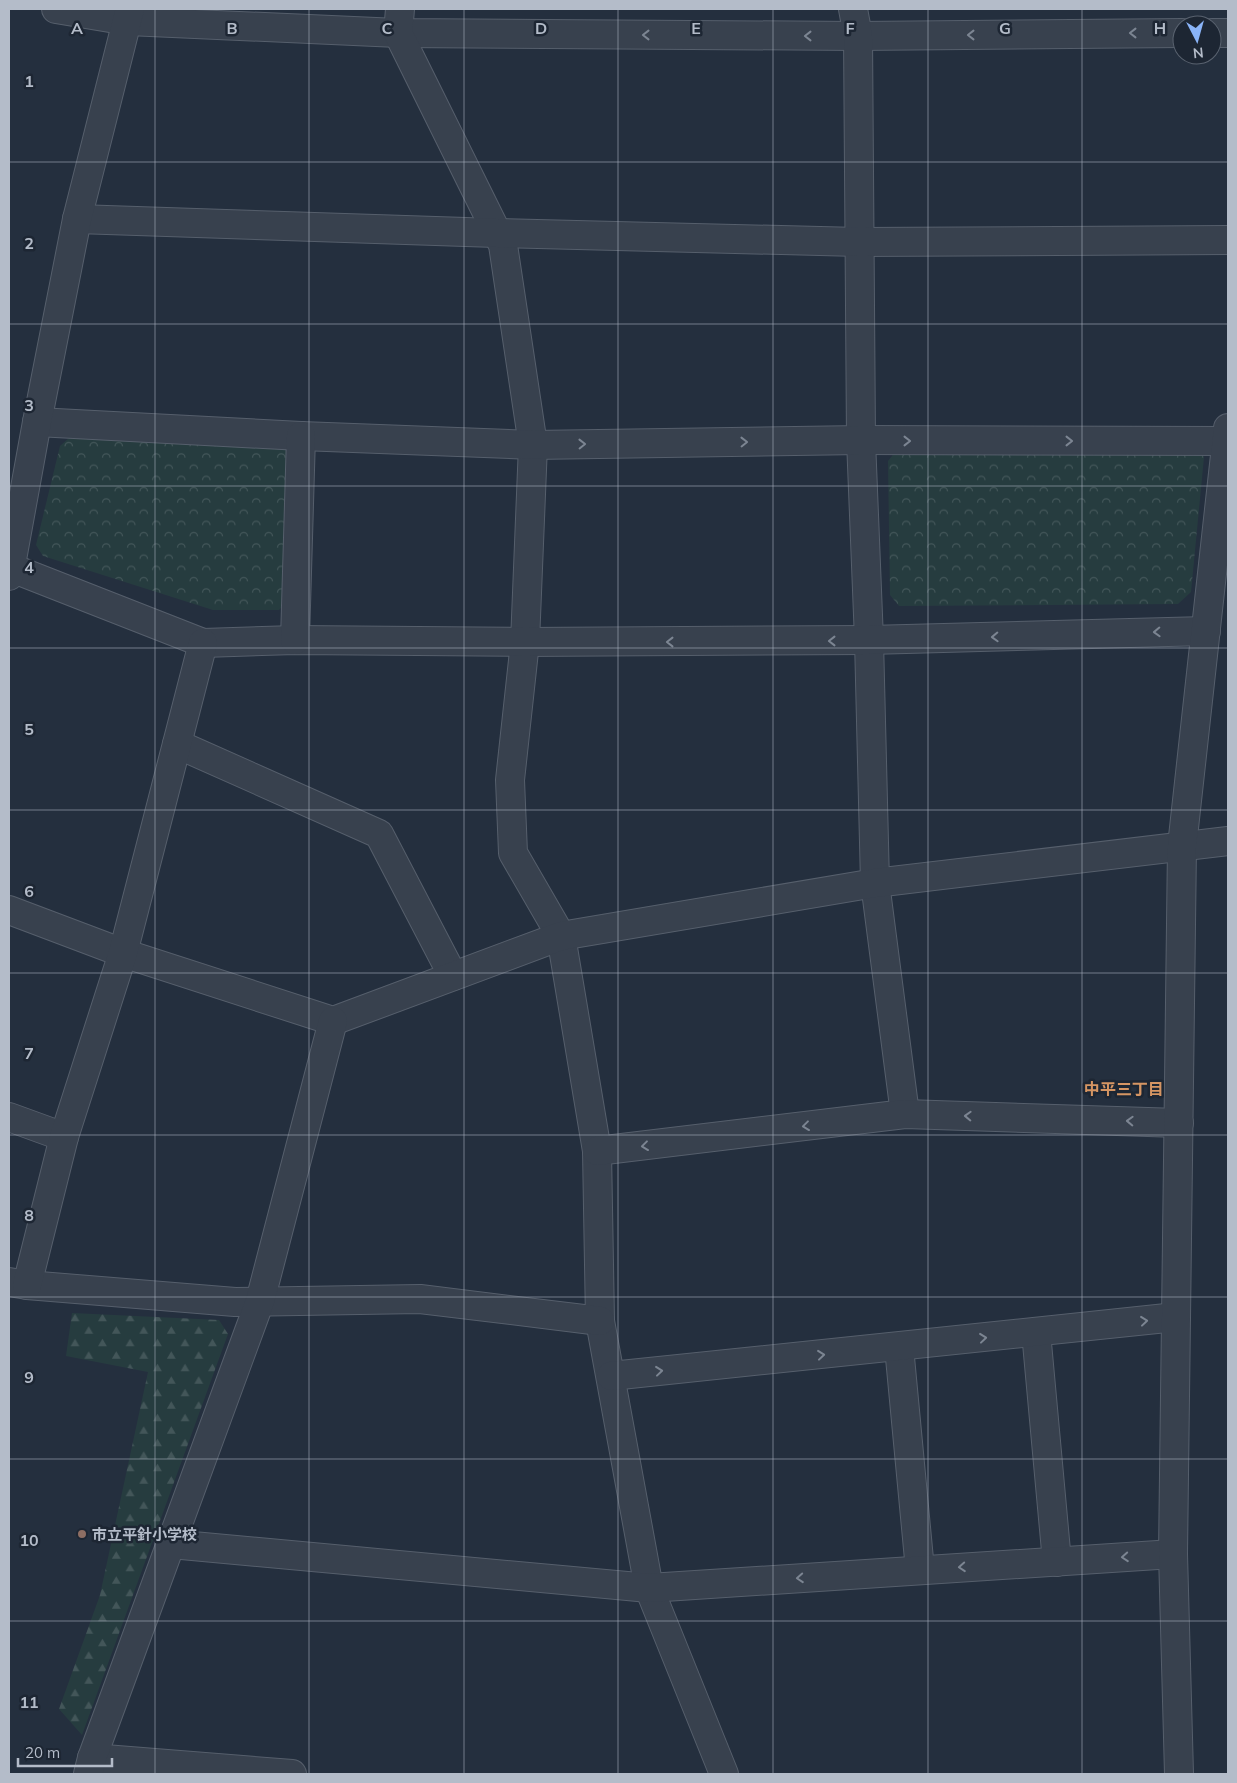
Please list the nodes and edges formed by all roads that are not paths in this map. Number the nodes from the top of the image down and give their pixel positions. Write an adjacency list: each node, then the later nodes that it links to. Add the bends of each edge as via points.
1 (56, 9): 3 (street)
2 (852, 9): 6 (street)
3 (129, 15): 4 (street); 7 (street)
4 (399, 21): 6 (street, one-way to 4); 8 (street)
5 (1172, 33): 6 (street, one-way to 6)
6 (858, 36): 10 (street)
7 (77, 219): 8 (street); 11 (street)
8 (496, 233): 10 (street); 15 (street, via 503,245)
9 (1228, 240): 10 (street)
10 (859, 242): 14 (street)
11 (37, 422): 13 (street); 16 (street)
12 (1228, 435): 14 (street, one-way to 12); 17 (street)
13 (301, 436): 15 (street); 18 (street)
14 (861, 440): 15 (street, one-way to 14); 19 (street)
15 (533, 445): 20 (street)
16 (10, 570): 21 (street)
17 (1206, 631): 19 (street, one-way to 19); 24 (street)
18 (295, 640): 20 (street); 21 (street)
19 (869, 640): 20 (street, one-way to 20); 25 (street)
20 (525, 642): 27 (street, via 510,780 513,853)
21 (203, 643): 22 (street)
22 (177, 744): 28 (street); 29 (street, via 379,834)
23 (1228, 841): 24 (street)
24 (1182, 846): 25 (street); 33 (street)
25 (875, 883): 27 (street); 31 (street)
26 (9, 910): 28 (street)
27 (561, 936): 29 (street); 35 (street)
28 (124, 953): 30 (street); 34 (street)
29 (454, 976): 30 (street)
30 (333, 1021): 37 (street)
31 (905, 1114): 33 (street, one-way to 31); 35 (street, one-way to 35)
32 (9, 1117): 34 (street)
33 (1179, 1123): 38 (street)
34 (64, 1137): 36 (street)
35 (597, 1152): 39 (street)
36 (18, 1283): 37 (street, via 235,1302)
37 (260, 1300): 39 (street, via 420,1300); 43 (street)
38 (1176, 1317): 40 (street, one-way to 38); 44 (street)
39 (600, 1321): 42 (street)
40 (1036, 1332): 41 (street, one-way to 40); 45 (street)
41 (899, 1346): 42 (street, one-way to 41); 46 (street)
42 (611, 1376): 47 (street)
43 (170, 1544): 47 (street); 48 (street)
44 (1173, 1554): 45 (street, one-way to 45); 51 (street)
45 (1057, 1562): 46 (street, one-way to 46)
46 (920, 1570): 47 (street, one-way to 47)
47 (650, 1588): 50 (street)
48 (90, 1766): 49 (street)
49 (292, 1774)
50 (724, 1774)
51 (1179, 1774)

